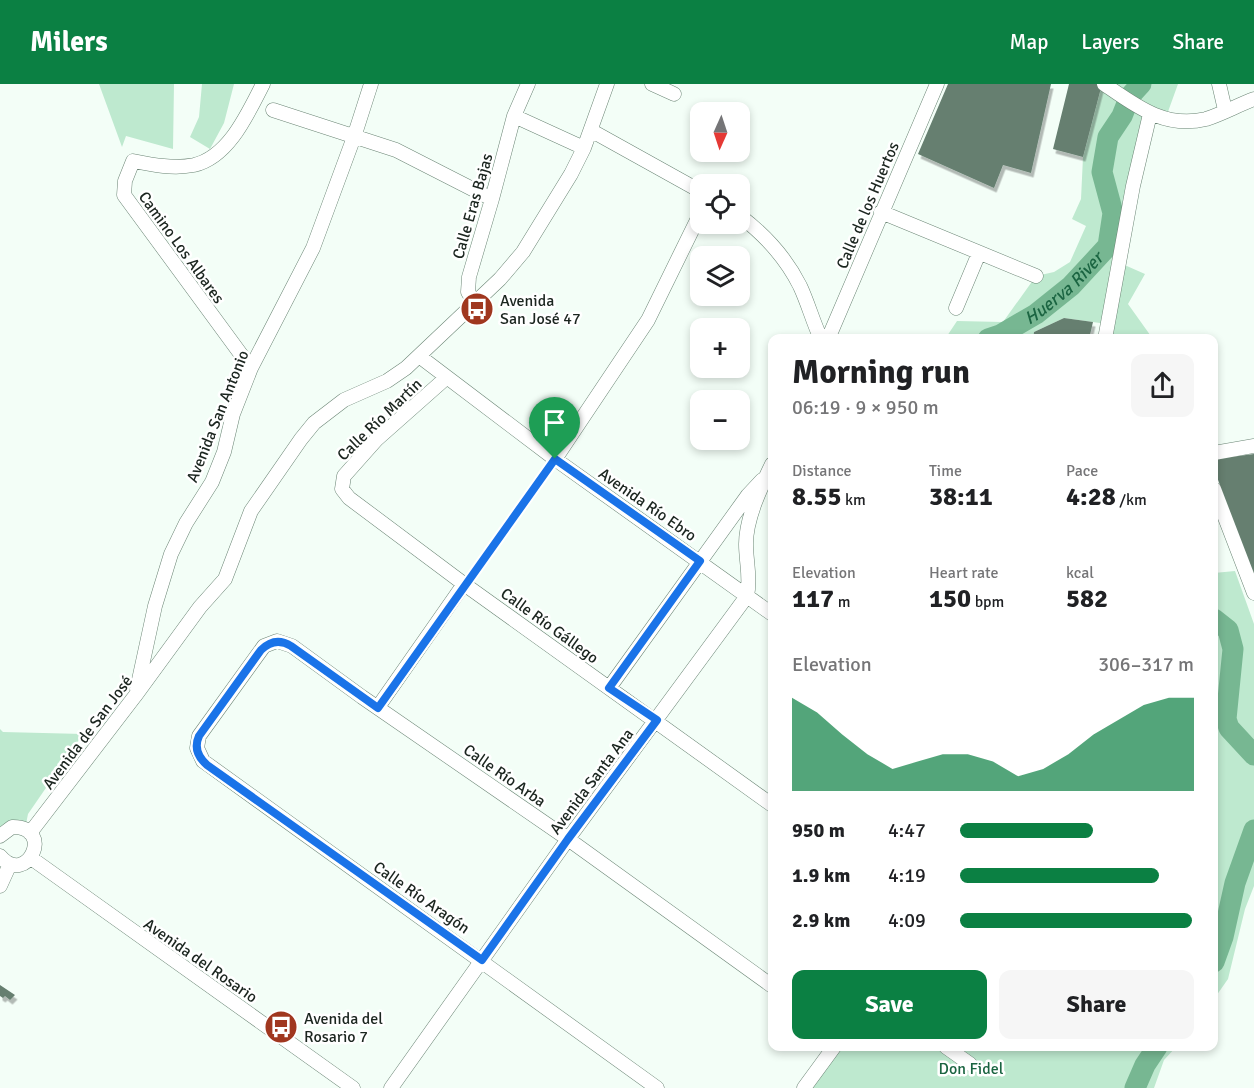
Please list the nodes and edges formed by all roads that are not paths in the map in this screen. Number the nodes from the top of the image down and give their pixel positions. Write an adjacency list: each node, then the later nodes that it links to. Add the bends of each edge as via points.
1 (262, 84): 31 (street, Camino Los Albares, via 219,153 195,165 160,166 133,161 124,195)
2 (371, 84): 16 (street, Avenida San Antonio)
3 (528, 84): 14 (street, Calle Eras Bajas)
4 (607, 84): 15 (street, Avenida de San José)
5 (652, 84): 9 (street)
6 (937, 84): 20 (street, Calle de los Huertos)
7 (1104, 84): 13 (street)
8 (1219, 84): 12 (street)
9 (674, 94)
10 (1254, 99): 12 (street)
11 (273, 110): 16 (street)
12 (1225, 110): 13 (street, via 1207,119 1183,122)
13 (1150, 114): 29 (street)
14 (514, 116): 17 (street); 19 (street, Calle Eras Bajas)
15 (592, 130): 17 (street, Avenida de San José); 18 (street)
16 (354, 137): 19 (street, via 406,154); 31 (street, Avenida San Antonio, via 313,248)
17 (584, 148): 25 (street, Avenida de San José, via 523,252)
18 (690, 185)
19 (492, 199): 25 (street, Calle Eras Bajas, via 467,287)
20 (881, 212): 23 (street); 28 (street, Calle de los Huertos)
21 (750, 225): 27 (street, via 792,271)
22 (690, 234): 35 (street, via 648,320)
23 (979, 253): 24 (street); 26 (street)
24 (1036, 276)
25 (475, 304): 30 (street, Avenida de San José)
26 (956, 308)
27 (819, 334)
28 (830, 334)
29 (1106, 334)
30 (419, 356): 32 (street, Avenida Río Ebro); 46 (street, Avenida de San José, via 397,375 344,400 314,423 251,511 225,579)
31 (251, 368): 45 (street, Avenida San Antonio, via 212,482 171,554)
32 (446, 378): 35 (street, Avenida Río Ebro); 38 (street, Calle Río Martín, via 376,440 344,476)
33 (1254, 446): 34 (street)
34 (1218, 452)
35 (555, 459): 40 (street, Avenida Río Ebro)
36 (768, 471): 40 (street)
37 (768, 474): 43 (street, via 746,541)
38 (342, 489): 41 (street, Calle Río Gállego)
39 (1218, 499): 42 (street)
40 (700, 561): 43 (street, Avenida Río Ebro); 47 (street)
41 (464, 584): 47 (street, Calle Río Gállego); 49 (street)
42 (1254, 593)
43 (747, 596): 44 (street, Avenida Río Ebro); 50 (street, Avenida Santa Ana)
44 (768, 611)
45 (147, 639): 46 (street); 48 (street, Avenida San Antonio)
46 (168, 650): 48 (street, Avenida de San José)
47 (609, 688): 50 (street, Calle Río Gállego)
48 (135, 696): 54 (street, Avenida de San José)
49 (378, 708): 51 (street, Calle Río Arba, via 291,646 273,642 261,650 199,736); 55 (street, Calle Río Arba)
50 (657, 720): 52 (street, Calle Río Gállego); 55 (street, Avenida Santa Ana)
51 (198, 753): 59 (street, Calle Río Aragón, via 207,765)
52 (768, 802)
53 (2, 831): 54 (street, via 19,827)
54 (30, 833): 56 (street, via 35,848)
55 (568, 839): 59 (street, Avenida Santa Ana); 60 (street, Calle Río Arba)
56 (31, 858): 57 (street, via 21,864); 65 (street, Avenida del Rosario)
57 (5, 860): 58 (street)
58 (0, 886)
59 (482, 960): 66 (street, Avenida Santa Ana); 67 (street, Calle Río Aragón)
60 (768, 983)
61 (831, 1051): 64 (street)
62 (952, 1051): 63 (street)
63 (970, 1064)
64 (808, 1085)
65 (353, 1088)
66 (391, 1088)
67 (657, 1088)

